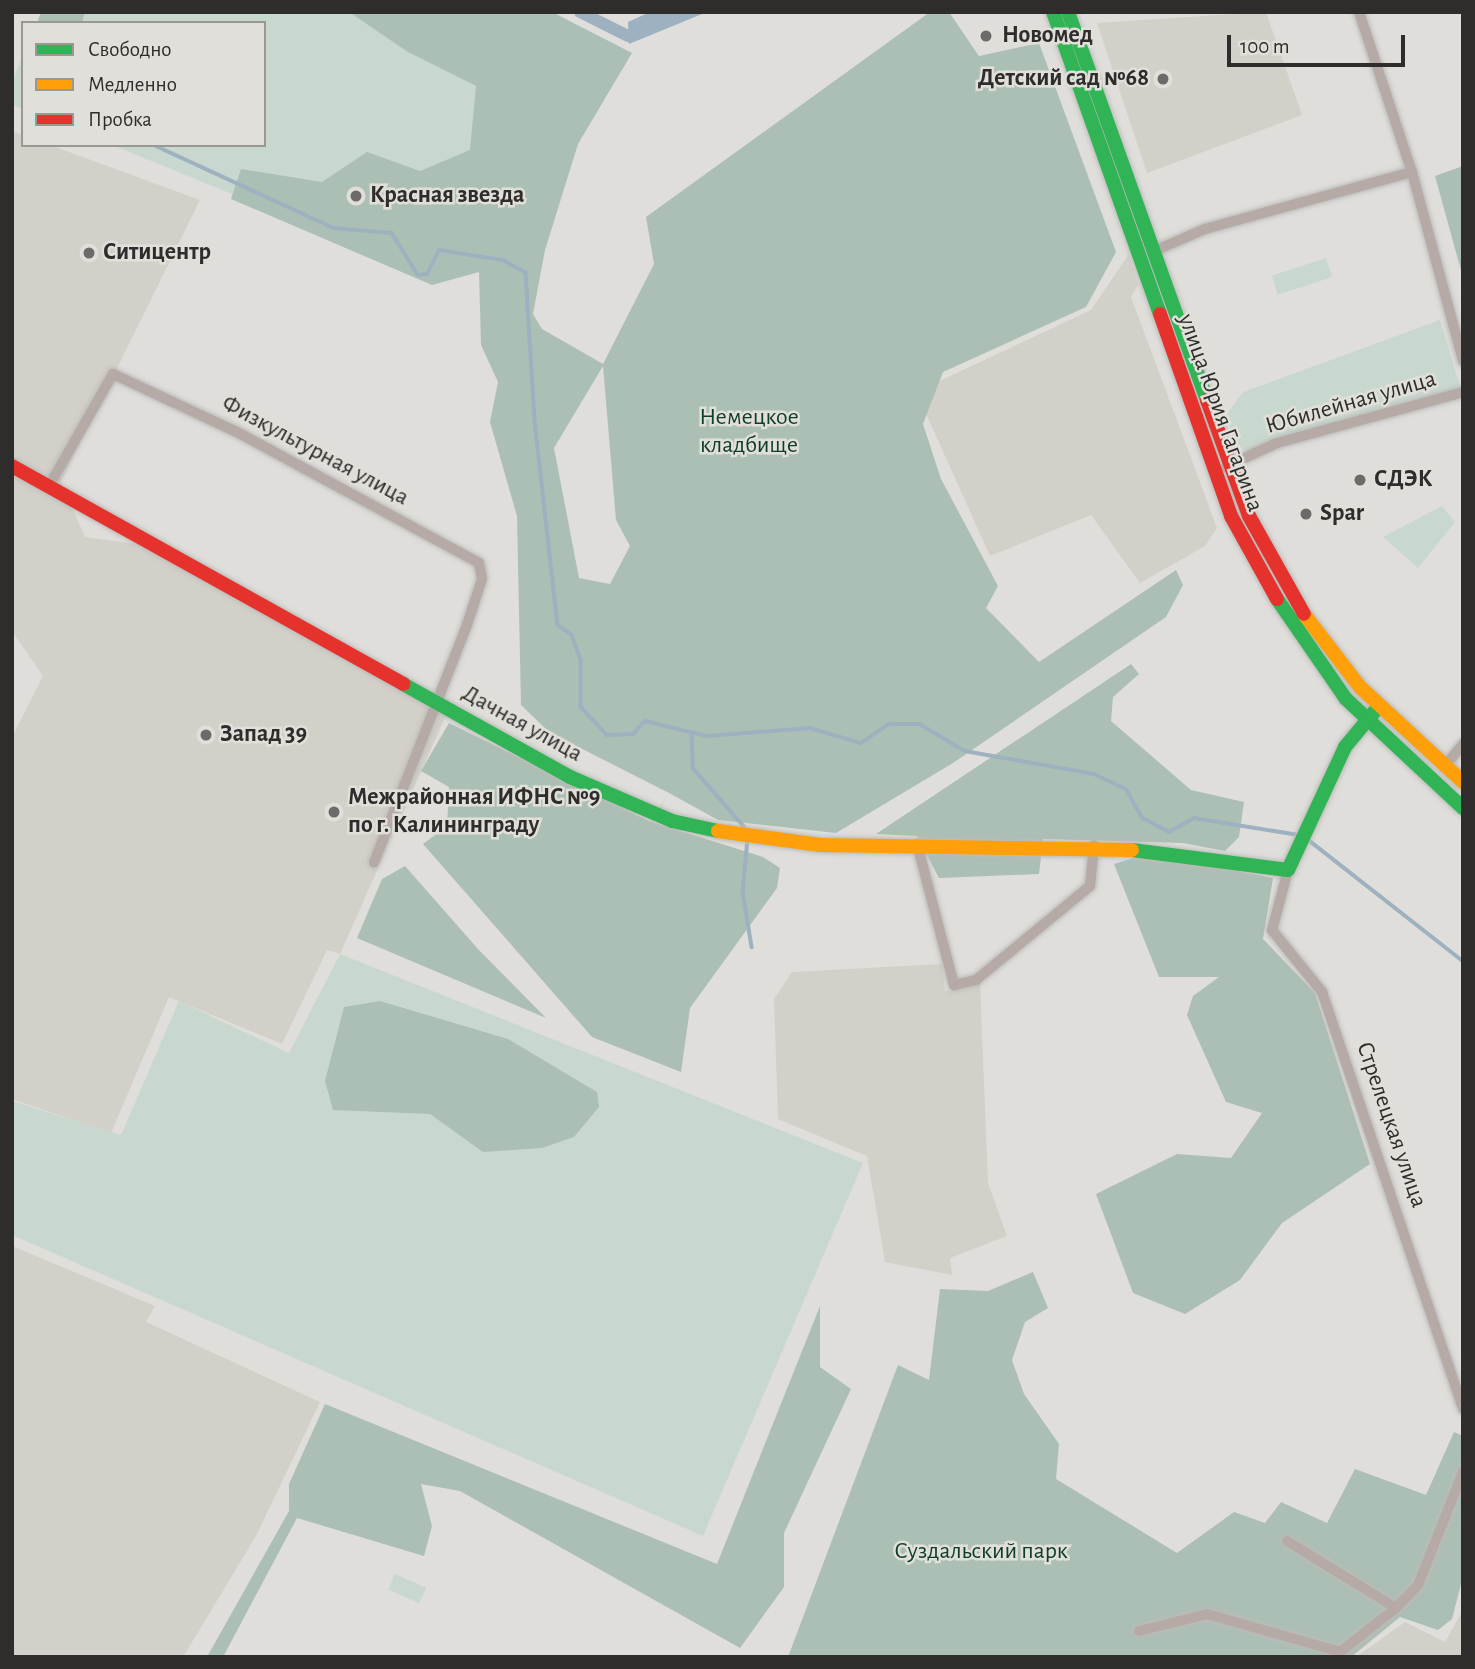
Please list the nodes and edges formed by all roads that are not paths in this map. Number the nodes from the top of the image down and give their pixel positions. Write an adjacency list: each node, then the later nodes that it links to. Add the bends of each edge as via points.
1 (1053, 12): 10 (main road, улица Юрия Гагарина)
2 (1068, 12): 5 (main road, улица Юрия Гагарина)
3 (1359, 12): 4 (street)
4 (1412, 172): 5 (street, via 1205,229); 6 (street)
5 (1152, 252): 8 (main road, улица Юрия Гагарина)
6 (1463, 361)
7 (1463, 392): 8 (street, Юбилейная улица, via 1277,443)
8 (1228, 465): 10 (street, Юбилейная улица); 13 (main road, улица Юрия Гагарина, via 1300,608)
9 (12, 466): 11 (main road, Дачная улица)
10 (1212, 472): 14 (main road, улица Юрия Гагарина, via 1288,619)
11 (49, 486): 12 (main road, Дачная улица); 12 (street, Физкультурная улица, via 113,373 237,432 461,552 479,563 482,579)
12 (436, 702): 19 (main road, Дачная улица, via 619,801 737,835); 21 (street)
13 (1379, 706): 14 (main road, Стрелецкая улица); 16 (main road, улица Юрия Гагарина)
14 (1364, 720): 18 (main road, улица Юрия Гагарина); 22 (main road, Стрелецкая улица)
15 (1463, 744): 16 (street)
16 (1444, 766): 17 (main road, улица Юрия Гагарина)
17 (1463, 782)
18 (1463, 808)
19 (917, 844): 20 (main road, Дачная улица); 20 (street, via 954,985 976,979 1090,886)
20 (1094, 845): 22 (main road)
21 (374, 862)
22 (1288, 870): 23 (street, Стрелецкая улица, via 1272,930 1322,992)
23 (1463, 1409)
24 (1463, 1472): 26 (street, via 1418,1585)
25 (1287, 1541): 26 (street)
26 (1396, 1608): 27 (street, via 1340,1652 1207,1614)
27 (1139, 1631)

